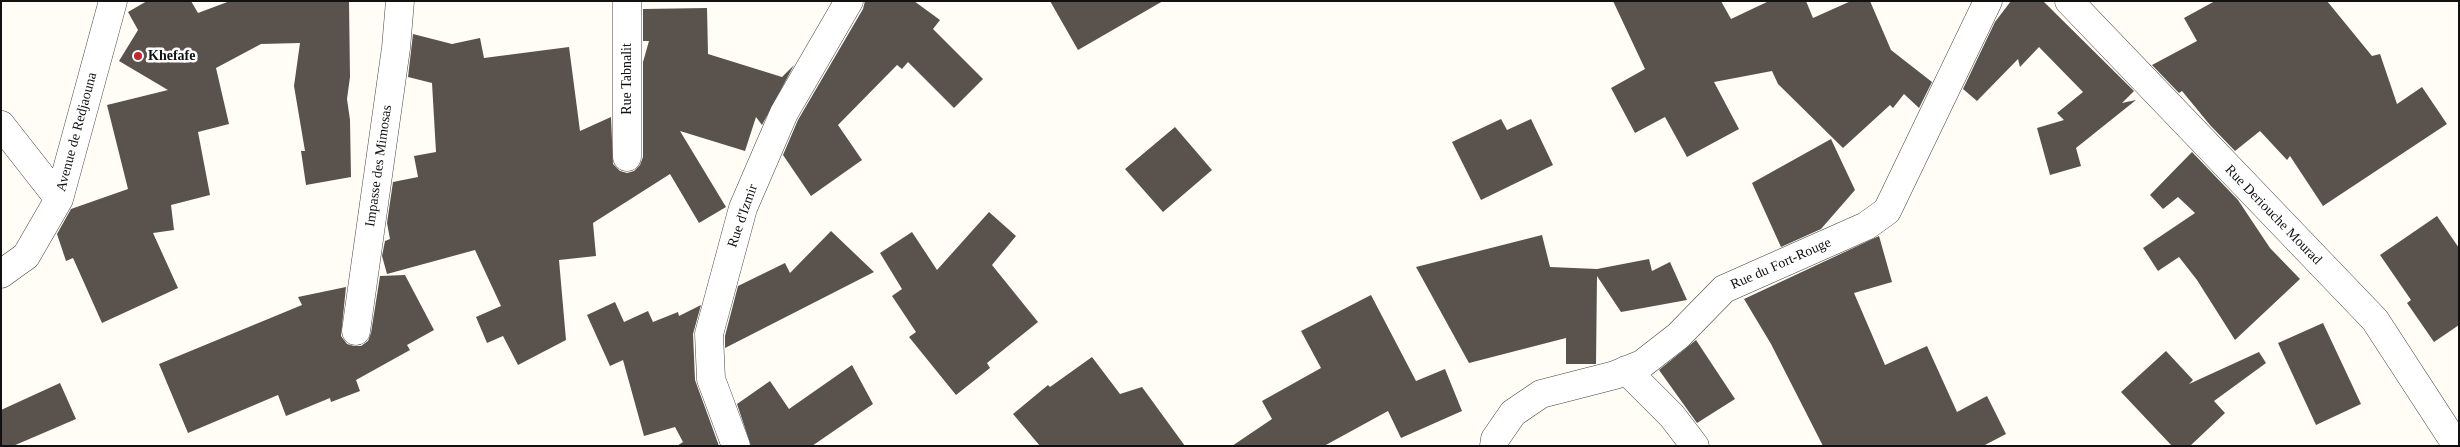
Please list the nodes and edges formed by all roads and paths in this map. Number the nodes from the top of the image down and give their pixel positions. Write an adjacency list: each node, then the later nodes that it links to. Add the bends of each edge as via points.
1 (113, 1): 9 (street, Avenue de Redjaouna)
2 (400, 1): 11 (street, Impasse des Mimosas)
3 (627, 1): 8 (street, Rue Tabnalit)
4 (849, 1): 13 (street, Rue d'Izmir, via 784,113 743,208 709,334 711,379)
5 (1988, 1): 12 (street, Rue du Fort-Rouge, via 1887,211 1866,226 1724,289 1678,336 1642,364)
6 (2069, 1): 16 (street, Rue Deriouche Mourad, via 2375,320)
7 (1, 125): 9 (street)
8 (627, 157)
9 (59, 199): 10 (street, Avenue de Redjaouna, via 26,256)
10 (1, 274)
11 (356, 331)
12 (1626, 370): 14 (street, Rue du Fort-Rouge, via 1542,394 1513,413 1495,439); 15 (street, via 1672,416)
13 (736, 446)
14 (1494, 446)
15 (1695, 446)
16 (2457, 446)

